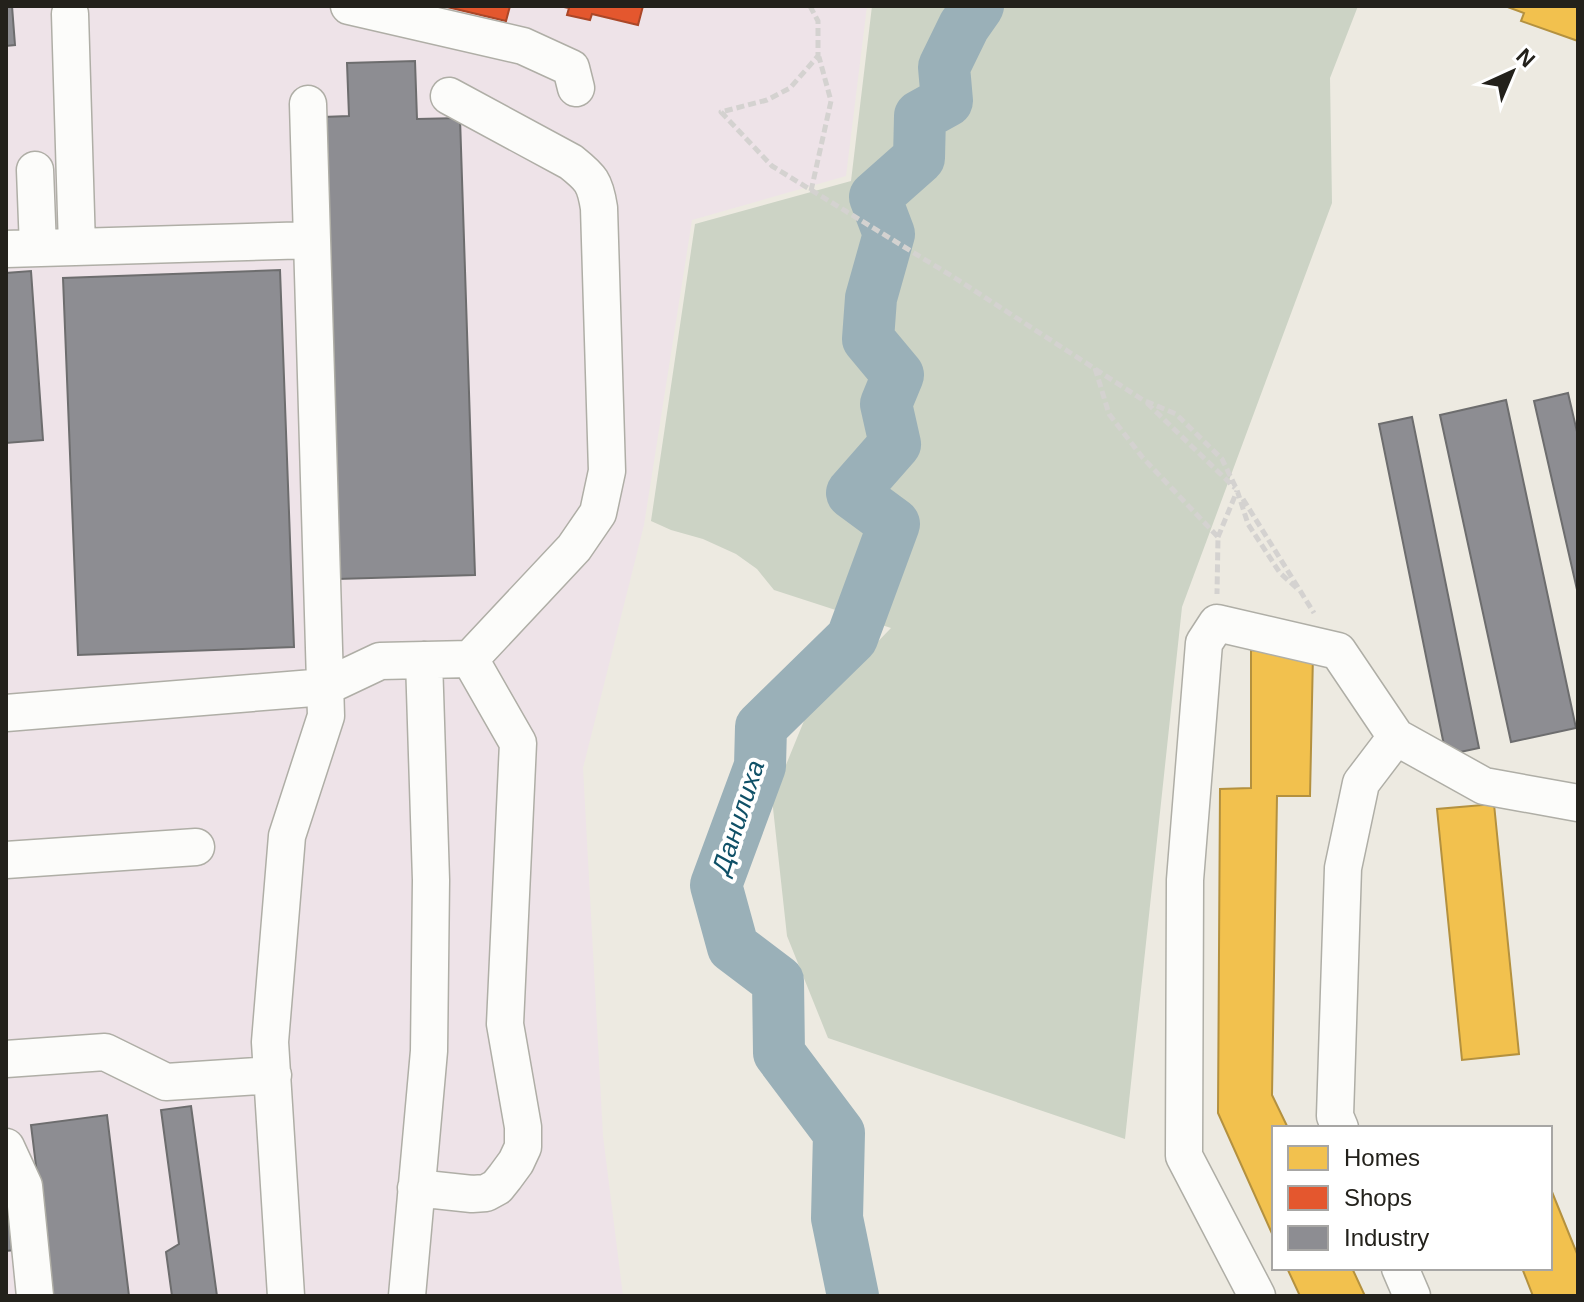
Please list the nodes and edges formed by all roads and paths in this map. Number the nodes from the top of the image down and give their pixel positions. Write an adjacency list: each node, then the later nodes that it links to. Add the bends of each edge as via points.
1 (810, 6): 4 (path, via 818,21)
2 (353, 7): 5 (lane, via 523,46 571,68)
3 (70, 14): 11 (lane)
4 (818, 56): 9 (path, via 831,101); 9 (path, via 790,88 721,112 772,166)
5 (576, 88)
6 (449, 96): 18 (lane, via 586,174 596,188 600,223 607,471 598,513 574,548)
7 (308, 104): 10 (lane)
8 (35, 170): 12 (lane)
9 (811, 191): 13 (path)
10 (312, 240): 11 (lane); 20 (lane)
11 (77, 247): 12 (lane)
12 (22, 248)
13 (1095, 368): 14 (path); 16 (path, via 1109,414)
14 (1143, 400): 15 (path); 15 (path, via 1176,414 1222,459)
15 (1237, 490): 15 (path, via 1253,515 1299,590 1280,573 1248,524); 16 (path)
16 (1218, 537): 17 (path)
17 (1217, 623): 22 (lane, via 1338,651); 35 (lane, via 1204,643 1185,880 1184,1156)
18 (470, 659): 19 (lane); 30 (lane, via 518,743 505,1024 523,1147 497,1187 486,1193)
19 (424, 660): 20 (lane, via 380,661); 30 (lane, via 431,880 429,1051)
20 (325, 687): 21 (lane); 27 (lane, via 326,716 287,836 270,1042)
21 (6, 713)
22 (1396, 737): 23 (lane, via 1484,786); 28 (lane, via 1361,783 1343,868 1335,1116)
23 (1578, 803)
24 (196, 847): 25 (lane)
25 (6, 860)
26 (6, 1059): 27 (lane, via 105,1052 166,1082)
27 (273, 1075): 33 (lane)
28 (1339, 1126)
29 (6, 1147): 32 (lane, via 24,1186)
30 (416, 1188): 34 (lane)
31 (1401, 1270): 36 (lane)
32 (35, 1296)
33 (286, 1296)
34 (407, 1296)
35 (1257, 1296)
36 (1412, 1296)

